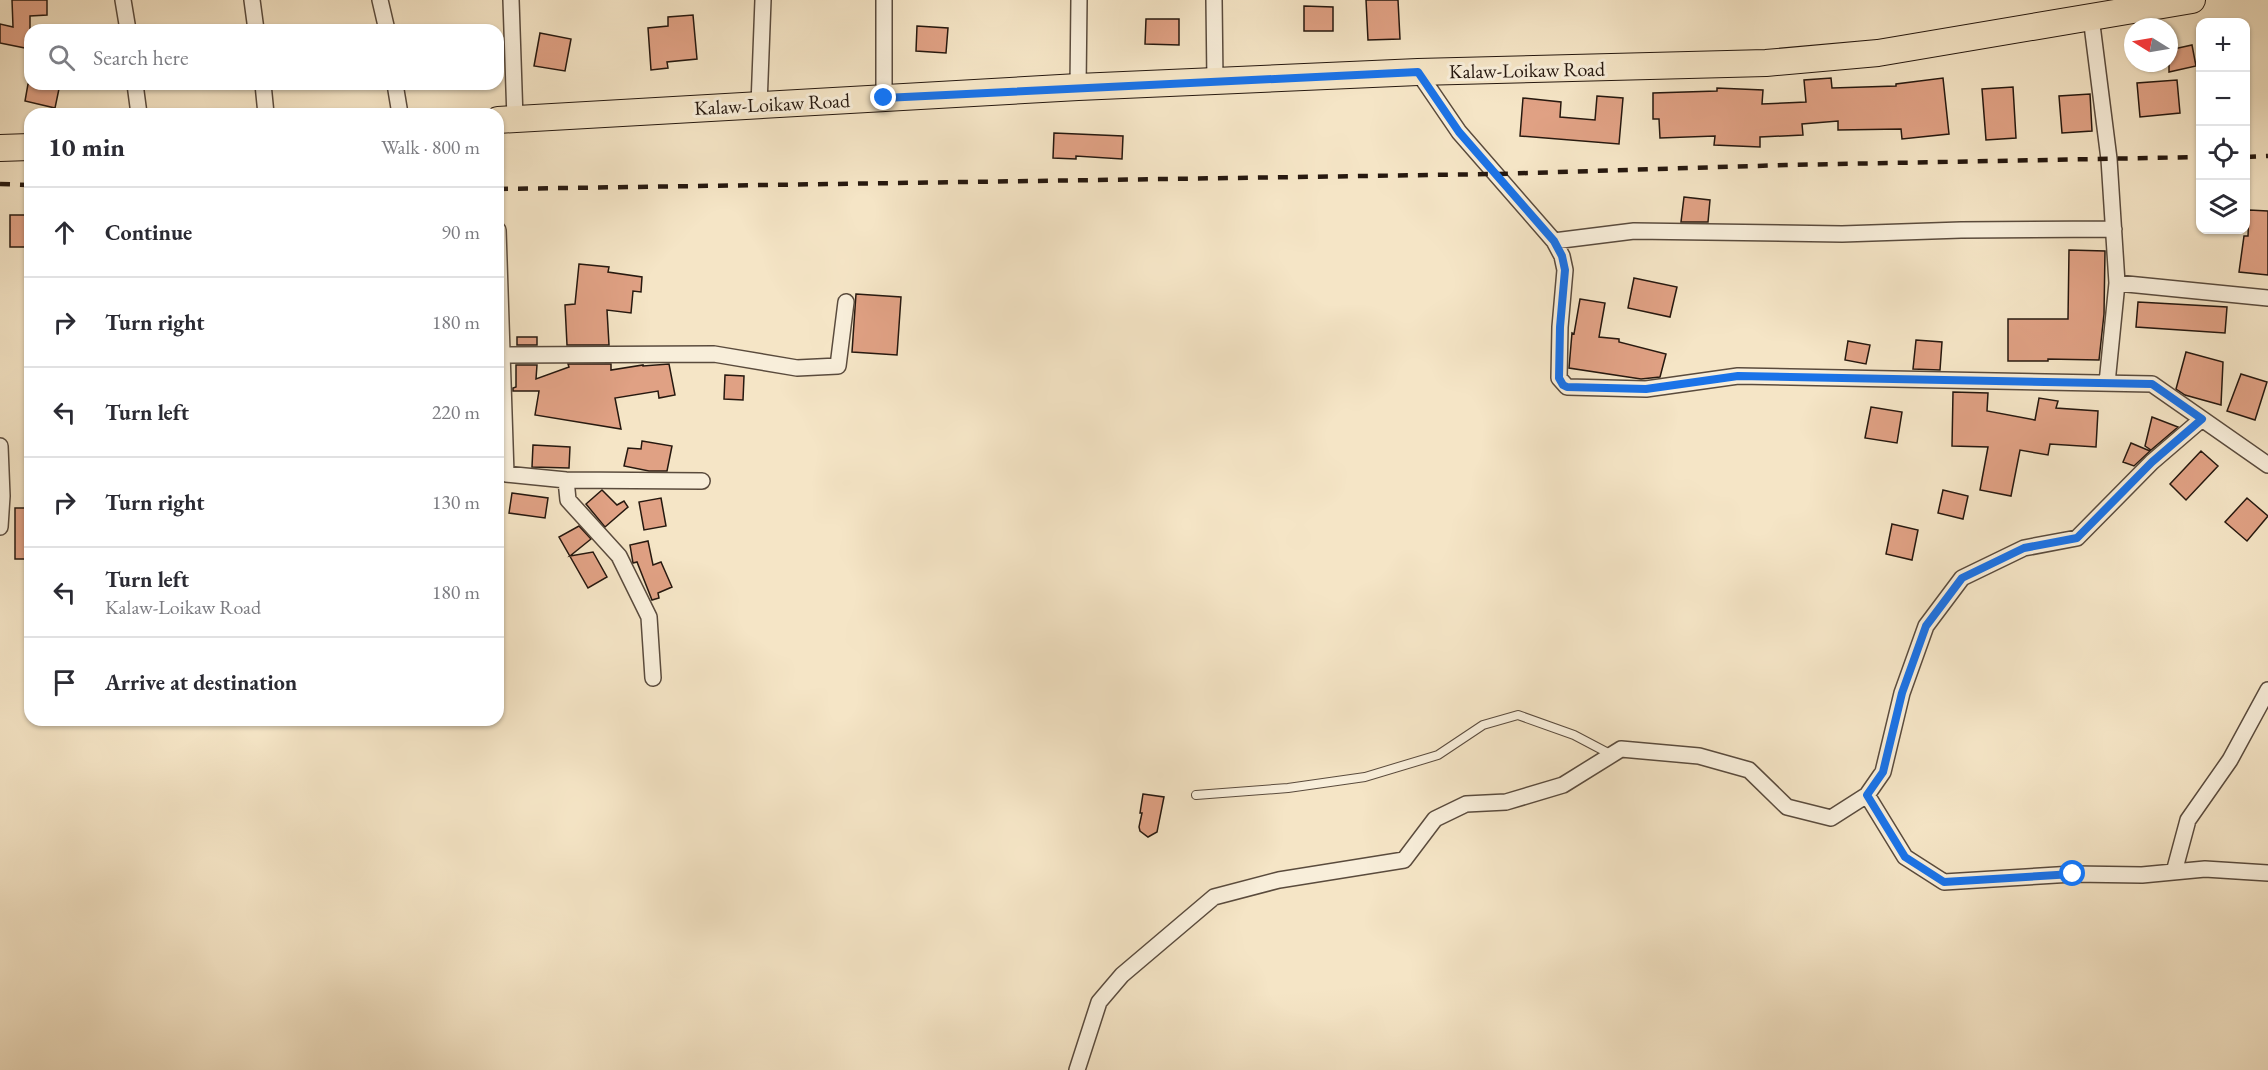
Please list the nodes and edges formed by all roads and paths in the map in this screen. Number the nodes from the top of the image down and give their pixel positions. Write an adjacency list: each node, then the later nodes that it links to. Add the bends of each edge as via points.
1 (123, 0): 11 (street)
2 (252, 0): 12 (street)
3 (380, 0): 13 (street)
4 (511, 0): 25 (street)
5 (763, 0): 21 (street)
6 (884, 0): 20 (street)
7 (1079, 0): 16 (street)
8 (1215, 0): 15 (street)
9 (2192, 0): 10 (main road, Kalaw-Loikaw Road)
10 (2091, 17): 14 (main road, Kalaw-Loikaw Road, via 1878,53 1766,63); 28 (street)
11 (127, 24)
12 (255, 24)
13 (386, 24)
14 (1418, 72): 15 (main road, Kalaw-Loikaw Road); 29 (street, via 1459,132)
15 (1215, 81): 16 (main road, Kalaw-Loikaw Road)
16 (1078, 87): 20 (main road, Kalaw-Loikaw Road)
17 (136, 90): 22 (street)
18 (263, 90): 23 (street)
19 (396, 90): 24 (street)
20 (884, 98): 21 (main road, Kalaw-Loikaw Road)
21 (759, 105): 25 (main road, Kalaw-Loikaw Road)
22 (138, 108)
23 (265, 108)
24 (399, 108)
25 (507, 119)
26 (24, 147): 27 (main road)
27 (0, 148)
28 (2114, 229): 29 (street, via 1842,234 1634,231); 30 (street)
29 (1554, 241): 34 (street, via 1565,270 1559,378 1567,387 1646,389 1738,376)
30 (2117, 283): 31 (street); 34 (street)
31 (2268, 298)
32 (846, 302): 33 (street, via 838,366 797,368 714,354)
33 (504, 355)
34 (2107, 383): 35 (street, via 2152,384)
35 (2202, 419): 38 (street); 47 (street, via 2152,462 2077,538 2024,548 1962,578 1926,626 1902,693 1883,772)
36 (504, 426): 39 (street, via 506,474)
37 (0, 446): 41 (street)
38 (2268, 465)
39 (566, 480): 40 (street); 43 (street, via 568,500 619,556 649,617)
40 (702, 481)
41 (1, 496): 42 (street)
42 (0, 527)
43 (653, 678)
44 (2268, 690): 48 (street, via 2230,760 2188,820)
45 (1612, 755): 46 (lane, via 1574,735 1518,715 1483,725 1438,755 1365,777); 47 (street, via 1621,749 1699,756 1749,770 1787,807 1831,818); 50 (street, via 1563,785 1506,802 1466,804 1435,819 1404,860 1279,880 1214,897 1122,975 1099,1002)
46 (1196, 795)
47 (1867, 795): 48 (street, via 1905,857 1944,882)
48 (2174, 872): 49 (street, via 2205,869)
49 (2268, 873)
50 (1077, 1070)

